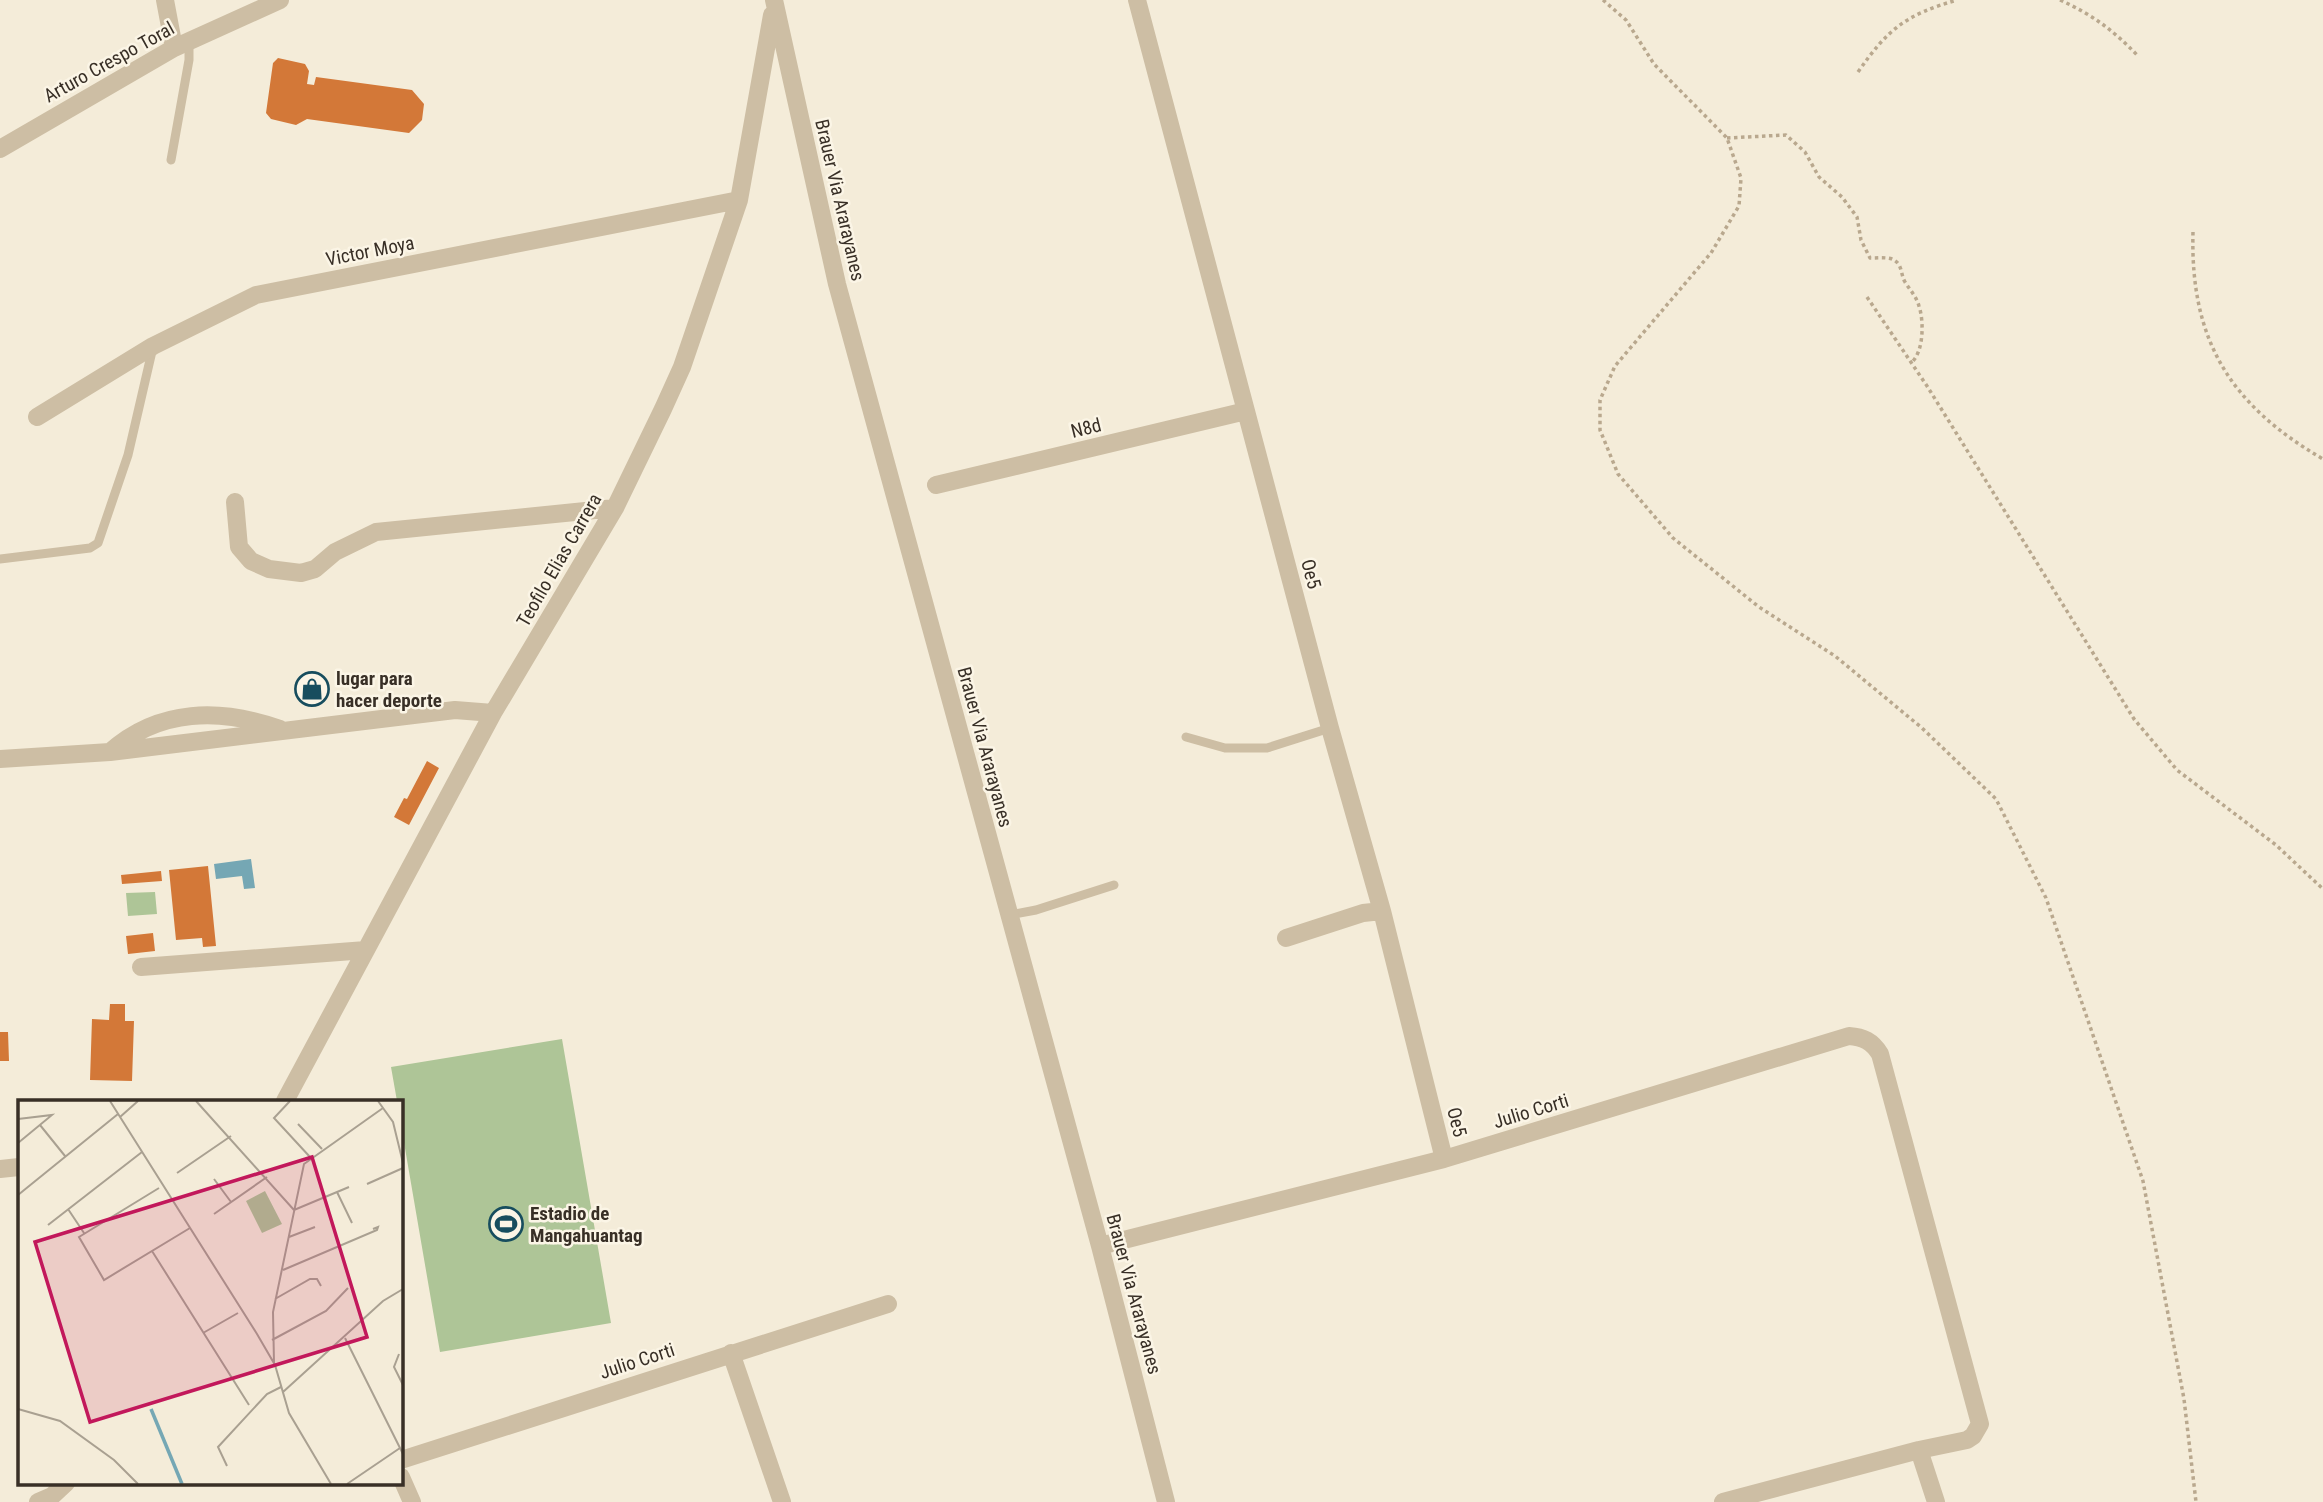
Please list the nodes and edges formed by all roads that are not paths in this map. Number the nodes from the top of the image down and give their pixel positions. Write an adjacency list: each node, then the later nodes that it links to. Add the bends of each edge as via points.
1 (165, 0): 5 (street)
2 (280, 0): 5 (street, Arturo Crespo Toral)
3 (1137, 0): 10 (street, Oe5)
4 (774, 2): 8 (street, Teofilo Elias Carrera); 24 (street, Brauer Via Ararayanes, via 837,284)
5 (181, 44): 6 (street, Arturo Crespo Toral); 7 (lane, via 189,60)
6 (0, 149)
7 (171, 160)
8 (739, 200): 9 (street, Victor Moya, via 256,295); 14 (street, Teofilo Elias Carrera, via 682,367)
9 (153, 346): 11 (street, Victor Moya); 15 (lane, via 128,455 97,543 90,548)
10 (1246, 411): 12 (street, N8d); 17 (street, Oe5)
11 (37, 417)
12 (936, 485)
13 (235, 502): 14 (street, via 239,547 251,561 269,569 302,573 376,532)
14 (615, 508): 16 (street, Teofilo Elias Carrera)
15 (0, 559)
16 (493, 713): 18 (street, via 455,710); 26 (street, Teofilo Elias Carrera)
17 (1330, 728): 19 (lane, via 1268,748 1225,748); 23 (street, Oe5)
18 (283, 730): 20 (street); 20 (street, via 255,720 197,715 165,720 128,736)
19 (1186, 737)
20 (110, 751): 21 (street)
21 (0, 759)
22 (1114, 885): 24 (lane)
23 (1382, 911): 25 (street); 29 (street, Oe5)
24 (1009, 915): 32 (street, Brauer Via Ararayanes)
25 (1286, 938)
26 (366, 950): 27 (street); 28 (street, Teofilo Elias Carrera)
27 (141, 967)
28 (286, 1100)
29 (1444, 1159): 32 (street, Julio Corti); 35 (street, Julio Corti, via 1849,1036 1866,1039 1880,1054 1980,1424 1968,1440)
30 (18, 1167): 31 (street)
31 (0, 1169)
32 (1100, 1246): 42 (street, Brauer Via Ararayanes)
33 (888, 1304): 34 (street, Julio Corti)
34 (731, 1353): 36 (street, Julio Corti); 41 (street)
35 (1919, 1450): 43 (street); 44 (street)
36 (402, 1460)
37 (402, 1480): 40 (street)
38 (65, 1484): 39 (street)
39 (38, 1502)
40 (412, 1502)
41 (782, 1502)
42 (1166, 1502)
43 (1723, 1502)
44 (1936, 1502)

